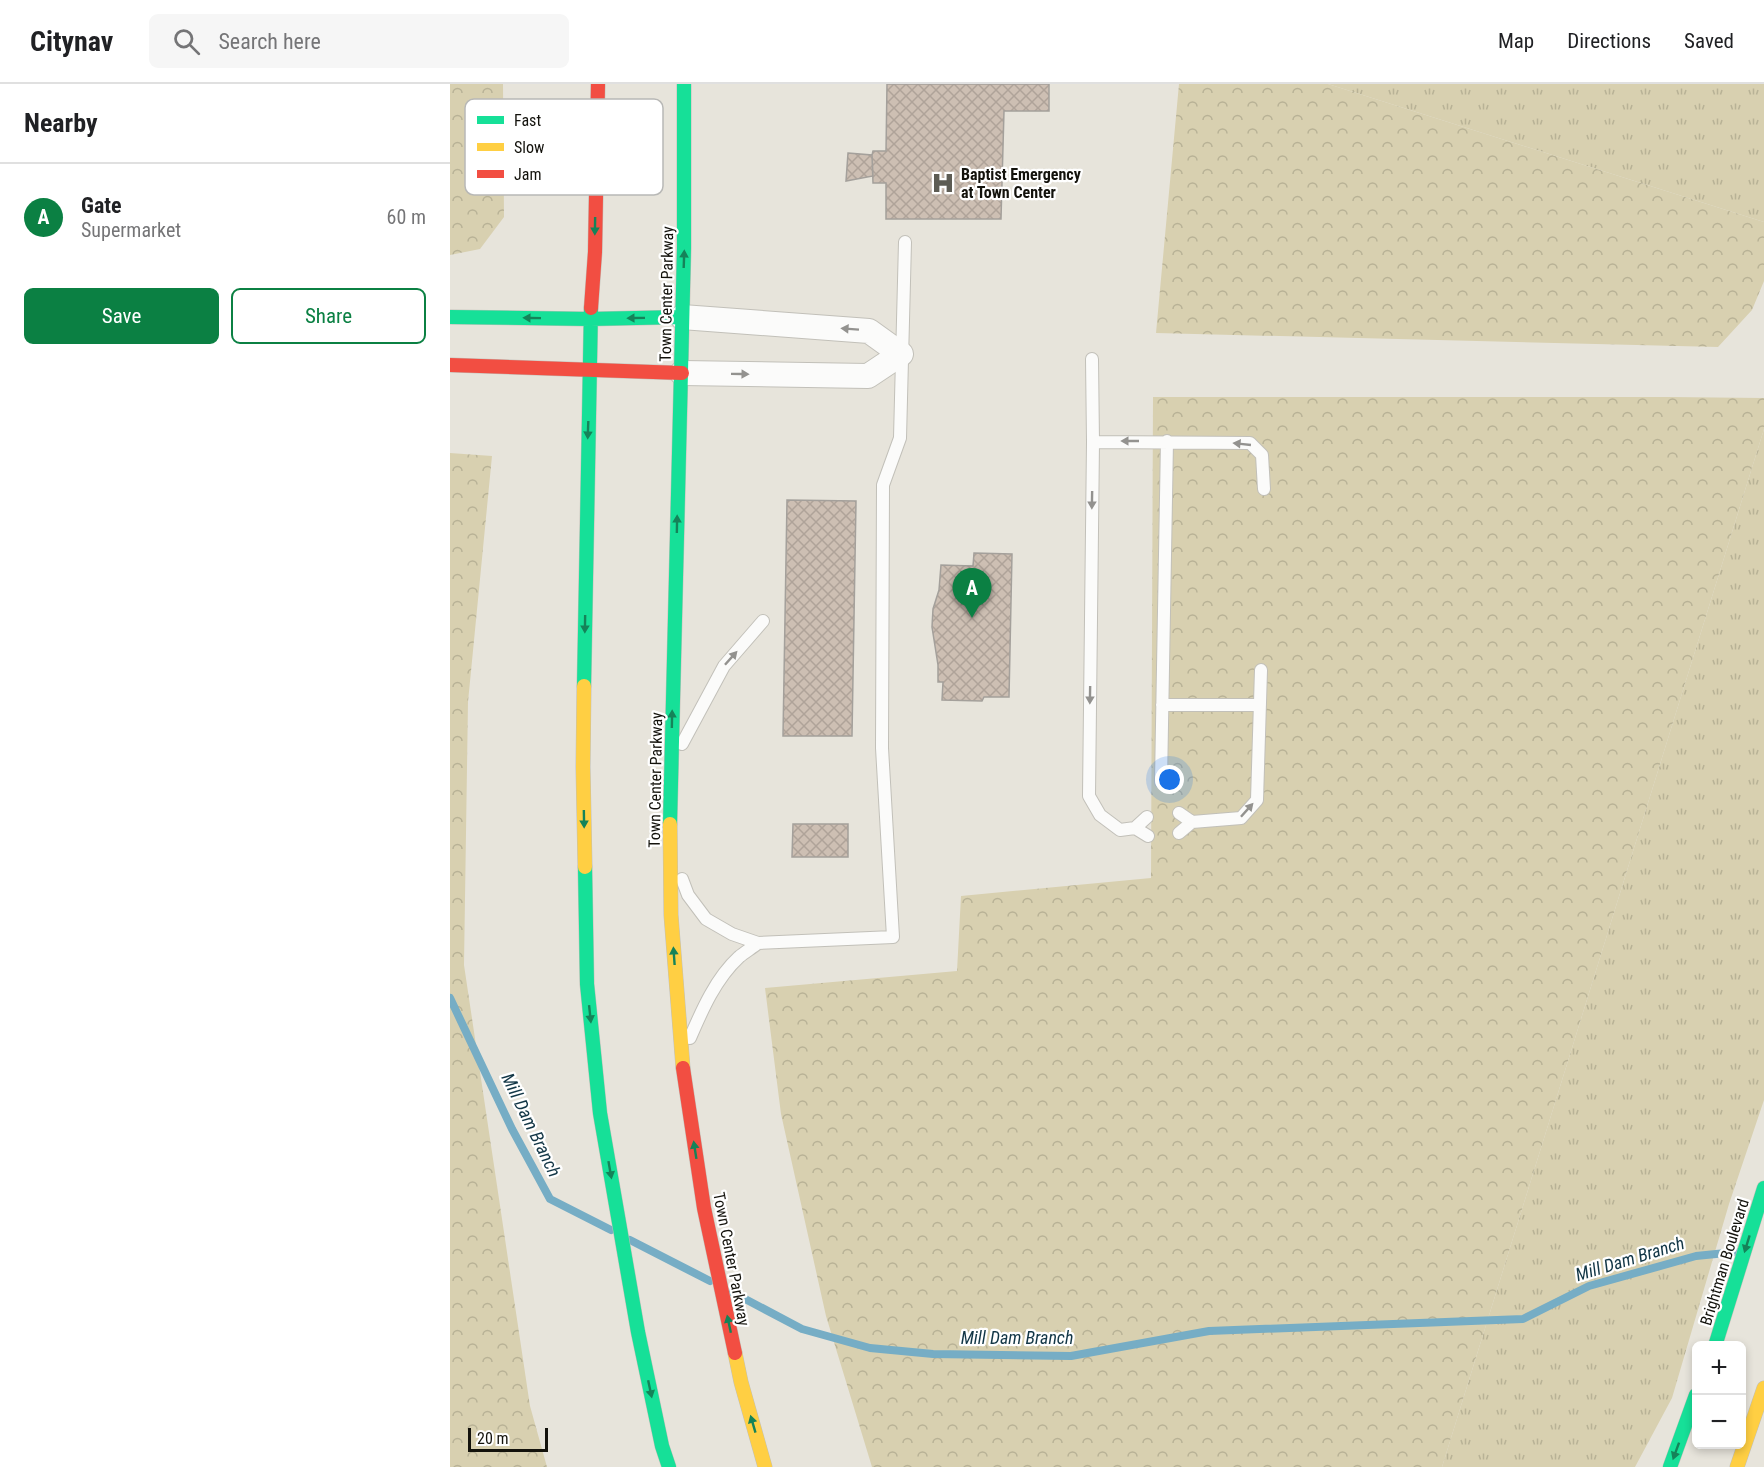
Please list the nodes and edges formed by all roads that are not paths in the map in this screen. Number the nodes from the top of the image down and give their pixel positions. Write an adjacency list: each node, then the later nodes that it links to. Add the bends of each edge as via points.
1 (598, 84): 3 (main road, one-way to 3)
2 (684, 84): 7 (main road, Town Center Parkway, one-way to 2)
3 (598, 99)
4 (596, 195): 8 (main road, one-way to 8)
5 (905, 242): 9 (lane)
6 (450, 317): 8 (main road, one-way to 6)
7 (682, 317): 8 (main road, one-way to 8); 9 (street, one-way to 7, via 868,331); 13 (main road, Town Center Parkway)
8 (590, 319): 12 (main road)
9 (901, 354): 13 (street, one-way to 9, via 868,376); 30 (lane, via 900,438 883,485 882,748 893,937)
10 (1092, 359): 15 (lane)
11 (450, 365): 12 (main road)
12 (590, 371): 13 (main road); 36 (main road, one-way to 36, via 583,790 587,984 600,1113 638,1332)
13 (682, 373): 21 (main road, Town Center Parkway, one-way to 13)
14 (1167, 441): 15 (lane, one-way to 15); 16 (lane, one-way to 14, via 1262,455 1251,443); 19 (lane)
15 (1093, 442): 26 (lane, one-way to 26, via 1089,796 1100,815 1120,830)
16 (1264, 489)
17 (763, 621): 21 (lane, one-way to 17, via 724,666)
18 (1261, 670): 20 (lane)
19 (1162, 705): 20 (lane); 22 (lane)
20 (1259, 705): 25 (lane, one-way to 20, via 1240,818 1257,800)
21 (671, 764): 29 (main road, Town Center Parkway)
22 (1161, 782)
23 (1179, 813): 25 (lane)
24 (1147, 817): 26 (lane)
25 (1192, 822): 27 (lane)
26 (1135, 828): 28 (lane)
27 (1179, 833)
28 (1148, 836)
29 (670, 840): 30 (lane, via 688,895 706,919); 31 (main road, Town Center Parkway, one-way to 29)
30 (758, 943): 31 (lane, via 738,958 720,980)
31 (681, 1056): 37 (main road, Town Center Parkway, one-way to 31, via 741,1382 704,1208)
32 (1764, 1188): 33 (main road, Brightman Boulevard, one-way to 33)
33 (1717, 1341)
34 (1764, 1388): 39 (main road)
35 (1692, 1406): 38 (main road, one-way to 38)
36 (669, 1467)
37 (765, 1467)
38 (1670, 1467)
39 (1737, 1467)

